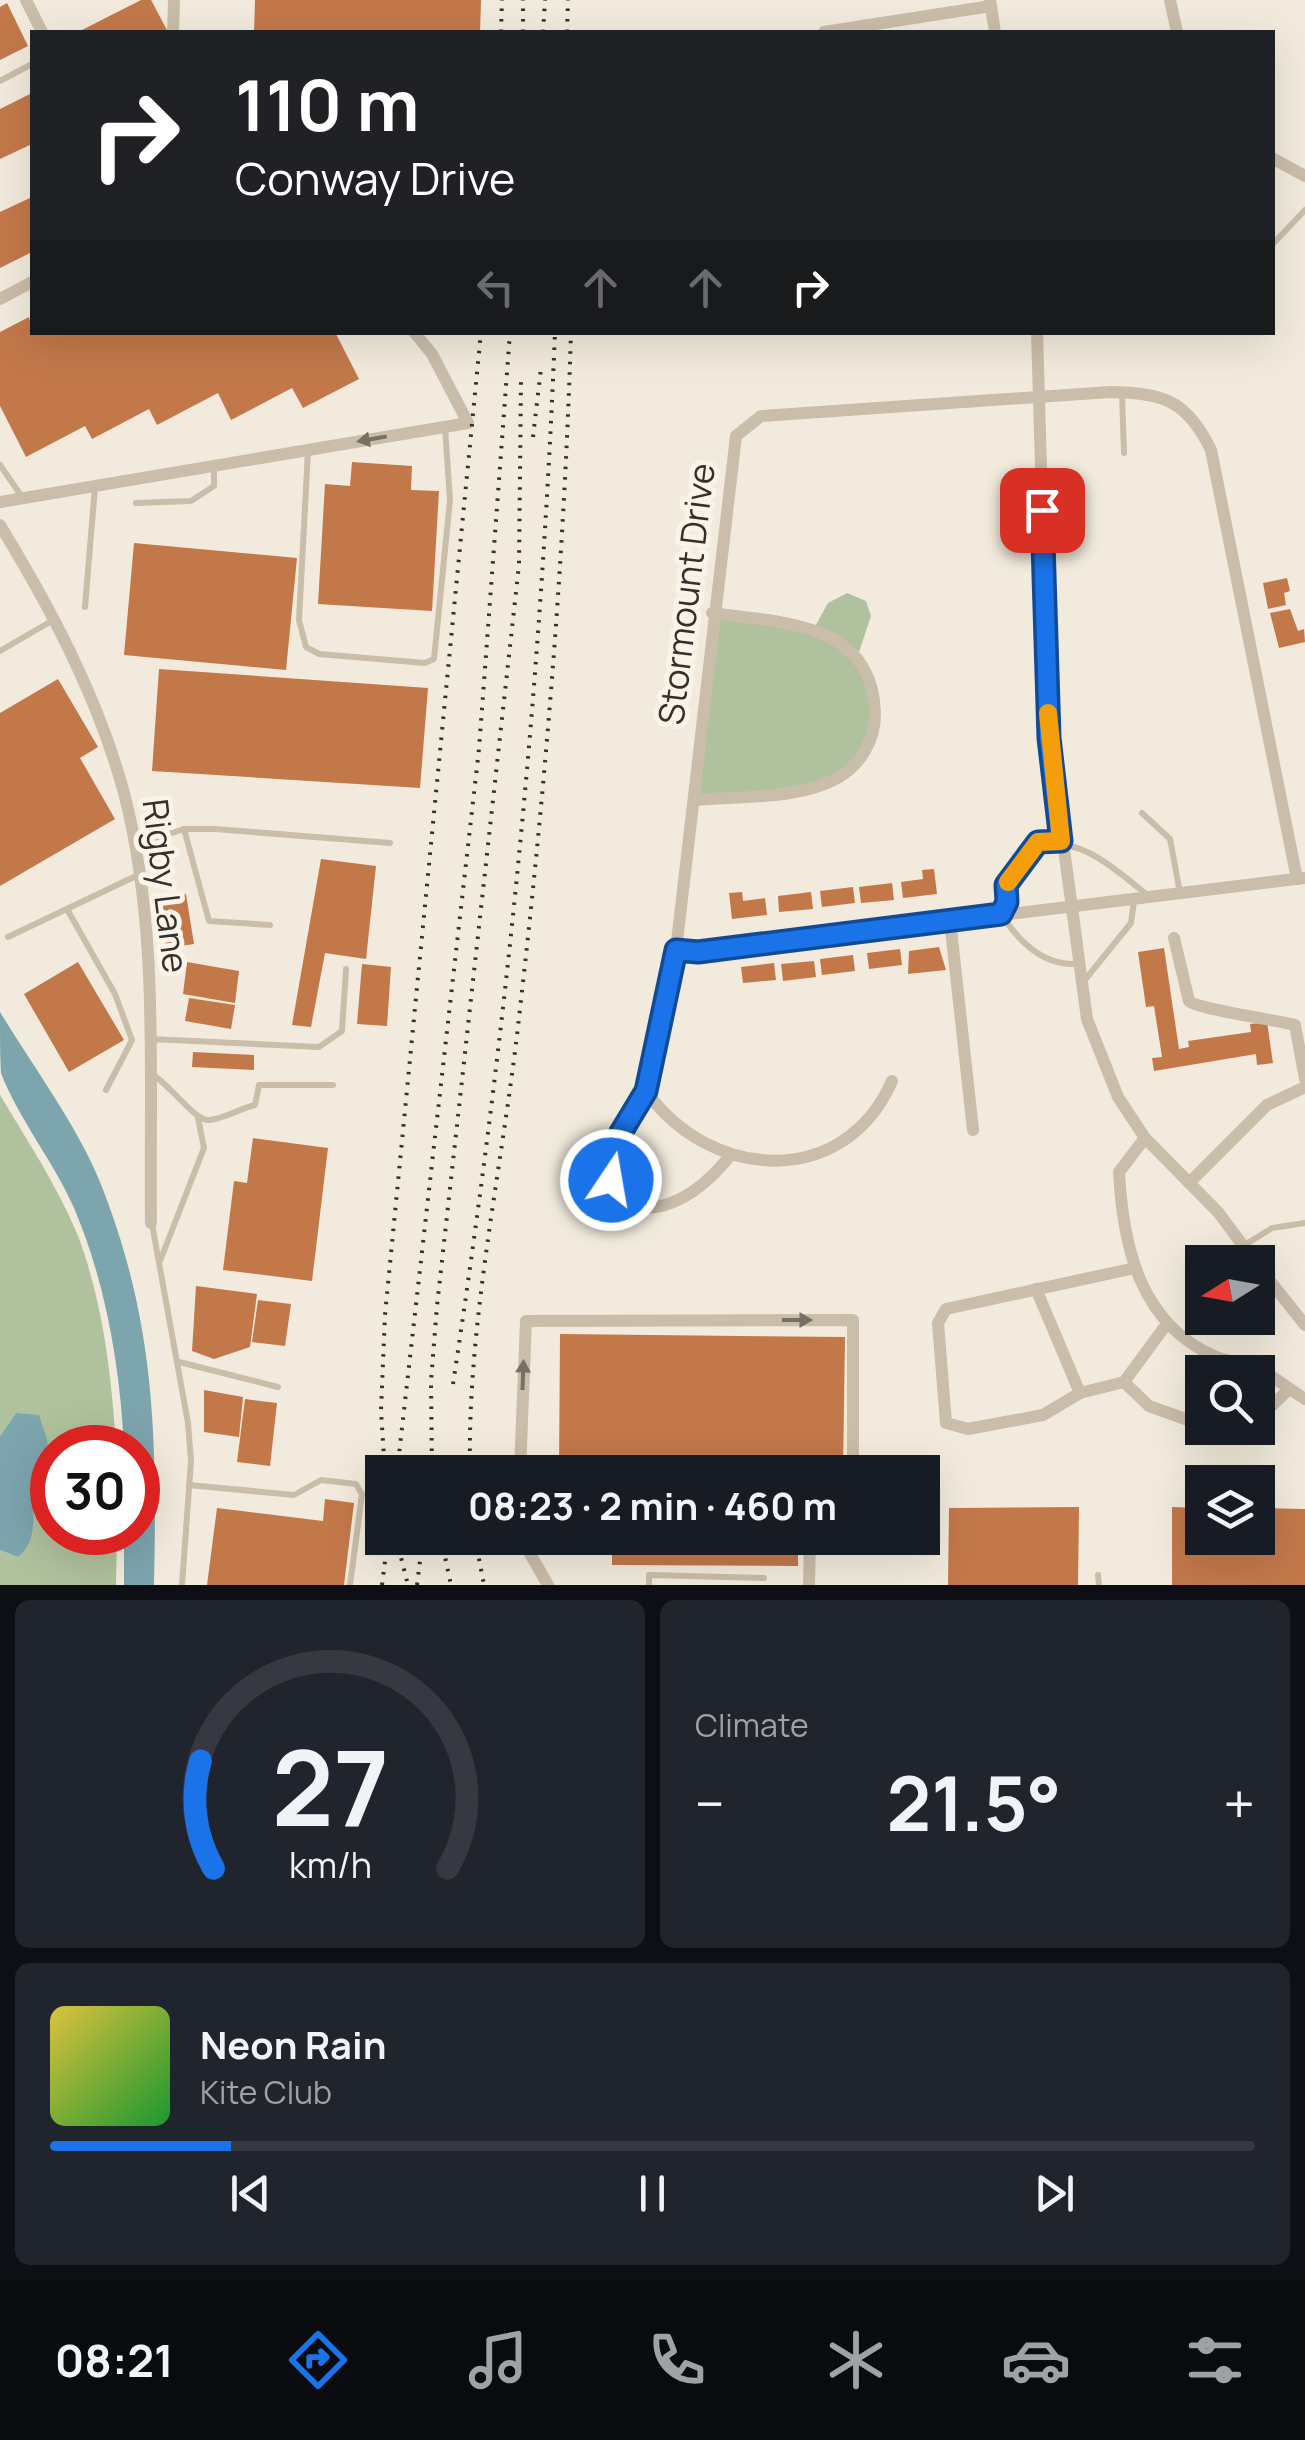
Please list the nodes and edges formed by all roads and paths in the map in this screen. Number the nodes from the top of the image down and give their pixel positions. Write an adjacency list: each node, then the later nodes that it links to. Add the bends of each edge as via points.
1 (26, 0): 5 (street)
2 (174, 0): 6 (street)
3 (1170, 0): 9 (street)
4 (991, 3): 7 (street); 8 (street)
5 (41, 30)
6 (174, 30)
7 (836, 30)
8 (995, 30)
9 (1177, 30)
10 (30, 65): 11 (lane)
11 (0, 81)
12 (1275, 160): 13 (street)
13 (1305, 176)
14 (1305, 210): 15 (lane)
15 (1275, 242)
16 (30, 283): 17 (street)
17 (0, 298)
18 (416, 335): 22 (street, via 468,423)
19 (1036, 335): 21 (street)
20 (1122, 392): 21 (street, Stormount Drive); 24 (lane); 43 (street, Stormount Drive, via 1168,400 1200,427 1211,450)
21 (1040, 397): 33 (street, Stormount Drive, via 761,416 736,436); 39 (street, via 1042,624)
22 (445, 427): 23 (street, one-way to 23); 23 (lane, via 450,500 434,659 425,663 320,654 306,647 300,620)
23 (308, 450): 26 (street)
24 (1124, 452)
25 (0, 465): 28 (lane)
26 (214, 466): 27 (street); 30 (lane, via 214,486 192,501)
27 (95, 486): 28 (street); 32 (lane)
28 (23, 498): 29 (street)
29 (0, 502)
30 (136, 503)
31 (0, 525): 34 (street, Rigby Lane)
32 (85, 607)
33 (712, 613): 36 (street, Stormount Drive); 36 (street, via 836,637 858,658 874,692 875,730 865,752 838,778 803,790)
34 (55, 619): 35 (lane); 41 (street, Rigby Lane, via 124,792)
35 (0, 651)
36 (694, 800): 54 (street, Stormount Drive)
37 (1142, 813): 44 (lane, via 1170,839)
38 (184, 830): 40 (lane); 41 (lane); 51 (lane, via 209,921)
39 (1061, 841): 45 (lane, via 1098,856); 47 (street); 49 (lane, via 1038,842 1006,885)
40 (390, 844)
41 (134, 845): 42 (street, Rigby Lane)
42 (140, 874): 48 (lane); 58 (street, Rigby Lane)
43 (1301, 878): 44 (street)
44 (1180, 894): 45 (street)
45 (1151, 898): 46 (street)
46 (1134, 900): 47 (street); 57 (lane, via 1131,922)
47 (1069, 906): 49 (street); 55 (street)
48 (67, 909): 52 (lane); 64 (lane, via 115,994 132,1040)
49 (1001, 914): 50 (street); 55 (lane, via 1015,936 1044,958)
50 (950, 920): 54 (street); 67 (street)
51 (270, 925)
52 (8, 937)
53 (1174, 938): 60 (street, via 1189,1001 1197,1009 1296,1025)
54 (676, 950): 65 (street, Stormount Drive)
55 (1077, 964): 57 (street)
56 (346, 969): 58 (lane, via 342,1031 319,1047)
57 (1082, 985): 68 (street, via 1097,1052)
58 (149, 1039): 59 (street, Rigby Lane)
59 (149, 1073): 66 (lane, via 166,1080); 71 (street, Rigby Lane)
60 (1305, 1078)
61 (892, 1081): 69 (street, via 880,1108 826,1150 780,1161)
62 (333, 1085): 66 (lane, via 259,1085 255,1105 210,1121)
63 (1305, 1087): 70 (street, via 1267,1104)
64 (106, 1090)
65 (646, 1091): 69 (street, via 676,1125); 69 (street, Stormount Drive, via 614,1154 611,1180 620,1196 648,1207 686,1198)
66 (198, 1117): 75 (lane, via 204,1148)
67 (972, 1130)
68 (1145, 1138): 70 (street); 76 (street, via 1119,1172)
69 (729, 1157)
70 (1189, 1182): 73 (street)
71 (151, 1223): 75 (lane)
72 (1305, 1223): 74 (lane, via 1272,1228)
73 (1241, 1245)
74 (1244, 1245)
75 (160, 1263): 81 (lane)
76 (1135, 1268): 78 (street); 79 (street)
77 (1275, 1288): 80 (street)
78 (1036, 1289): 85 (street); 85 (street, via 946,1309 938,1323 946,1423 968,1428 1043,1415)
79 (1163, 1320): 82 (street); 84 (street, via 1204,1351 1260,1370)
80 (1305, 1325)
81 (179, 1362): 83 (lane); 91 (lane)
82 (1124, 1382): 85 (street); 88 (street, via 1148,1406)
83 (278, 1387)
84 (1288, 1390): 86 (street); 87 (street)
85 (1080, 1393)
86 (1305, 1398)
87 (1275, 1403)
88 (1185, 1418)
89 (521, 1455): 90 (street, one-way to 90, via 526,1321 854,1320)
90 (853, 1455)
91 (189, 1485): 96 (lane); 97 (lane, via 294,1495 321,1480 356,1484 362,1494)
92 (531, 1555): 98 (street)
93 (809, 1555): 100 (street)
94 (1098, 1575): 101 (lane)
95 (764, 1578): 99 (lane, via 649,1575)
96 (182, 1585)
97 (350, 1585)
98 (548, 1585)
99 (649, 1585)
100 (808, 1585)
101 (1098, 1585)

